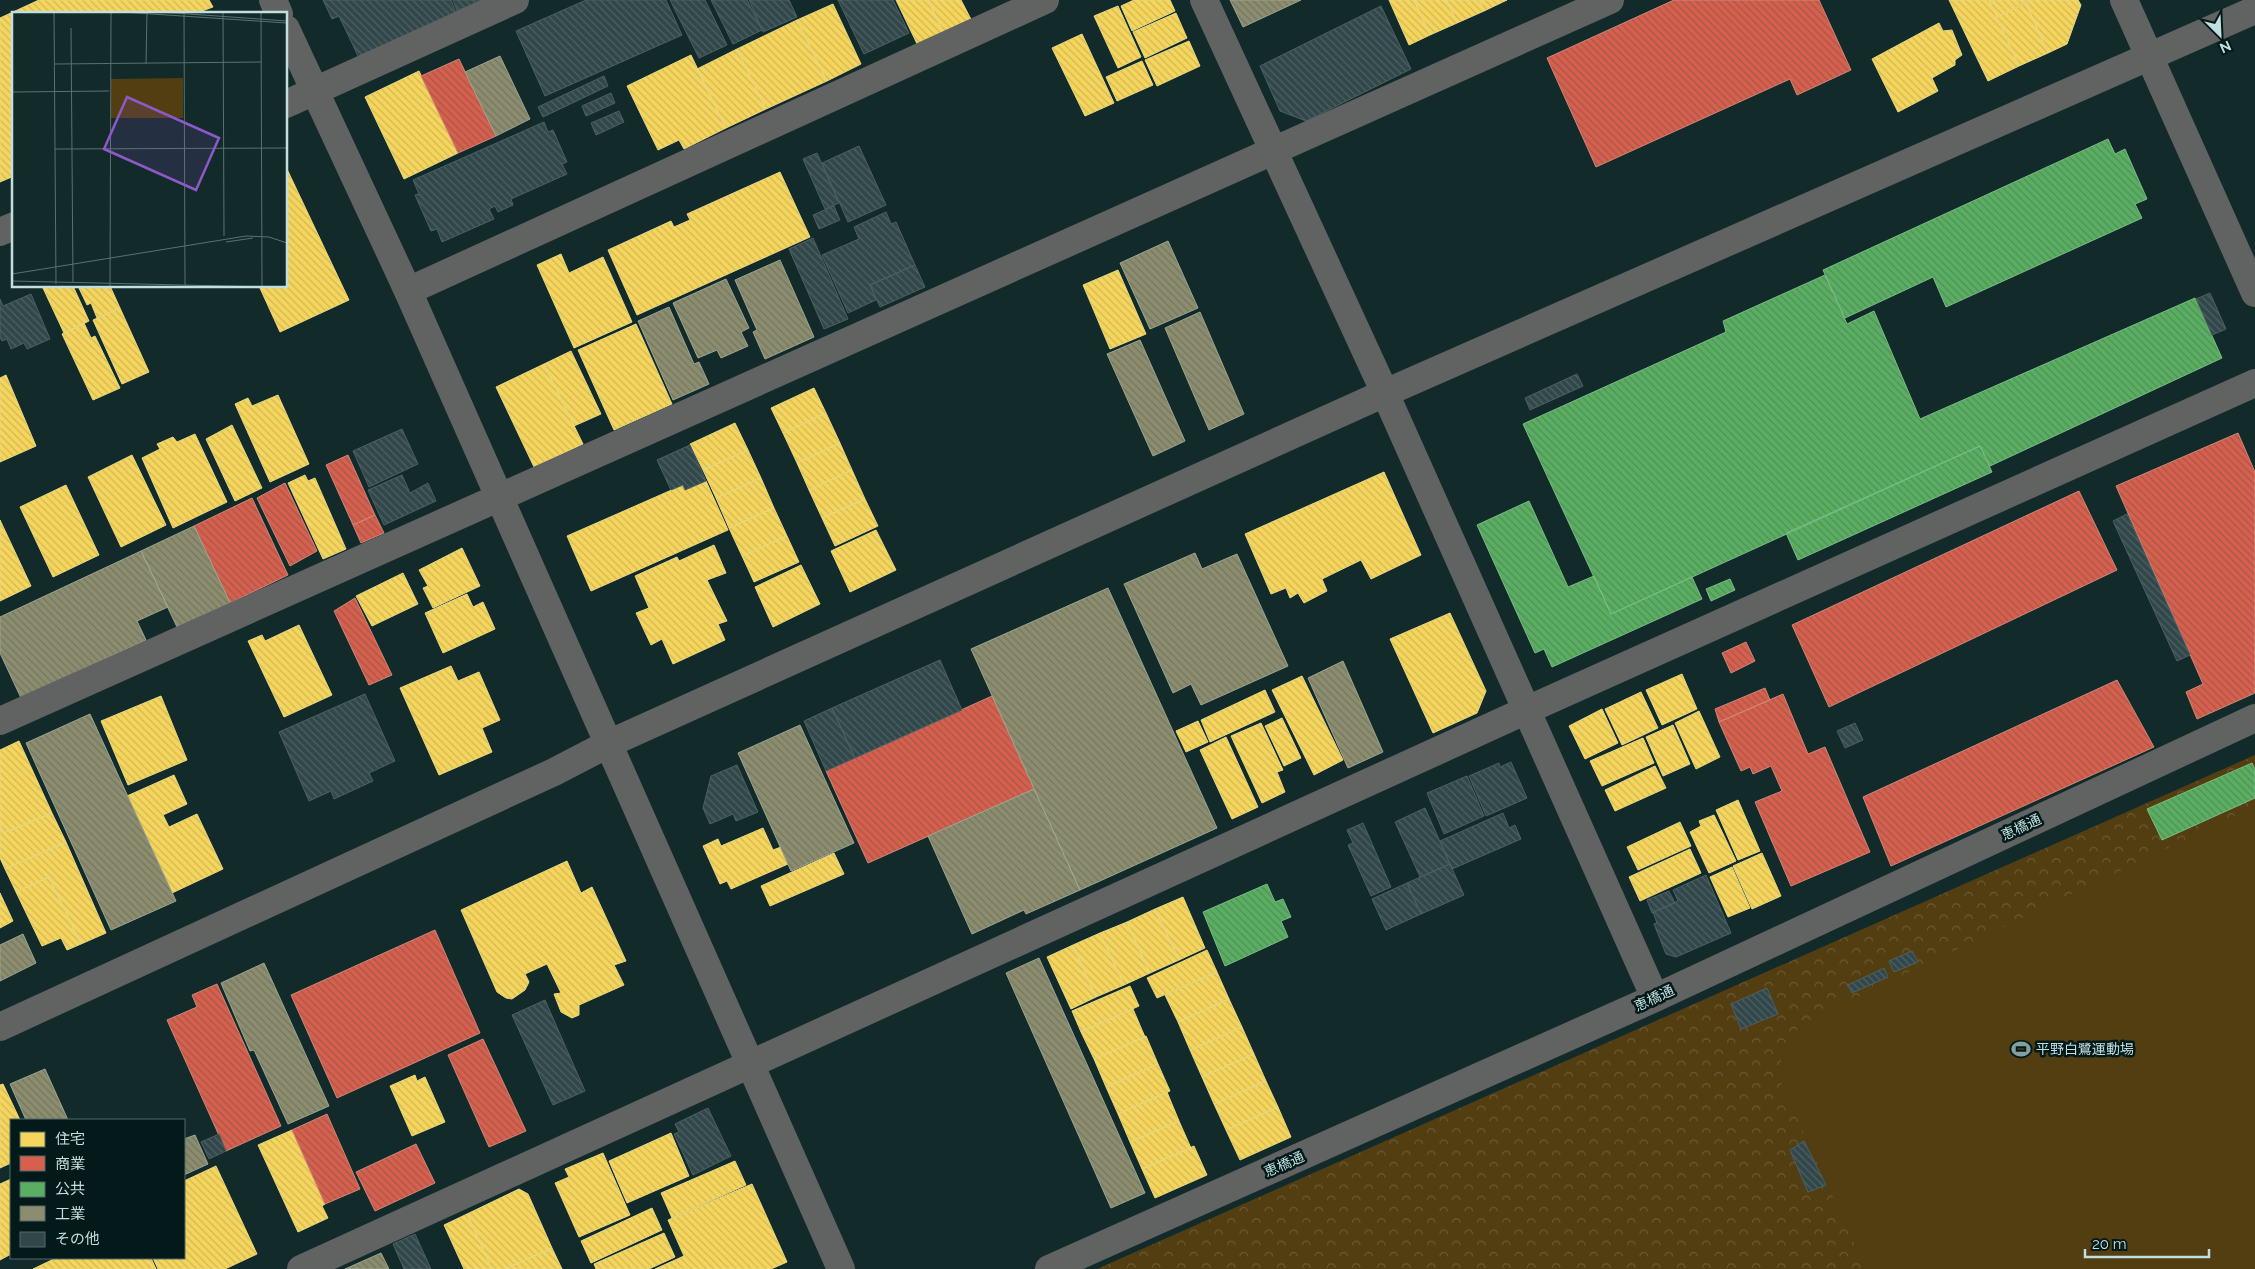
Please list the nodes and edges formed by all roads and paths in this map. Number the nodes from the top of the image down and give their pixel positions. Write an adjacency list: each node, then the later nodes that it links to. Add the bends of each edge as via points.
1 (273, 0): 8 (street)
2 (515, 0): 11 (street)
3 (1045, 0): 16 (street)
4 (1204, 0): 13 (street)
5 (1610, 0): 13 (street)
6 (2124, 0): 10 (street)
7 (2255, 10): 10 (street)
8 (278, 12)
9 (288, 33): 11 (street)
10 (2150, 57): 17 (street); 19 (street)
11 (315, 91): 12 (street); 16 (street)
12 (288, 103)
13 (1274, 151): 19 (street); 20 (street)
14 (12, 227): 15 (street)
15 (0, 232)
16 (408, 291): 20 (street)
17 (2255, 293)
18 (2255, 383): 21 (street)
19 (1385, 393): 21 (street); 24 (street)
20 (499, 498): 23 (street); 24 (street)
21 (1528, 710): 25 (street); 27 (street)
22 (2255, 718): 25 (street, 恵橋通)
23 (0, 721)
24 (608, 744): 26 (street, via 554,772); 27 (street)
25 (1656, 998): 30 (street, 恵橋通)
26 (0, 1027)
27 (751, 1065): 28 (street); 29 (street)
28 (301, 1269)
29 (841, 1269)
30 (1049, 1269)

